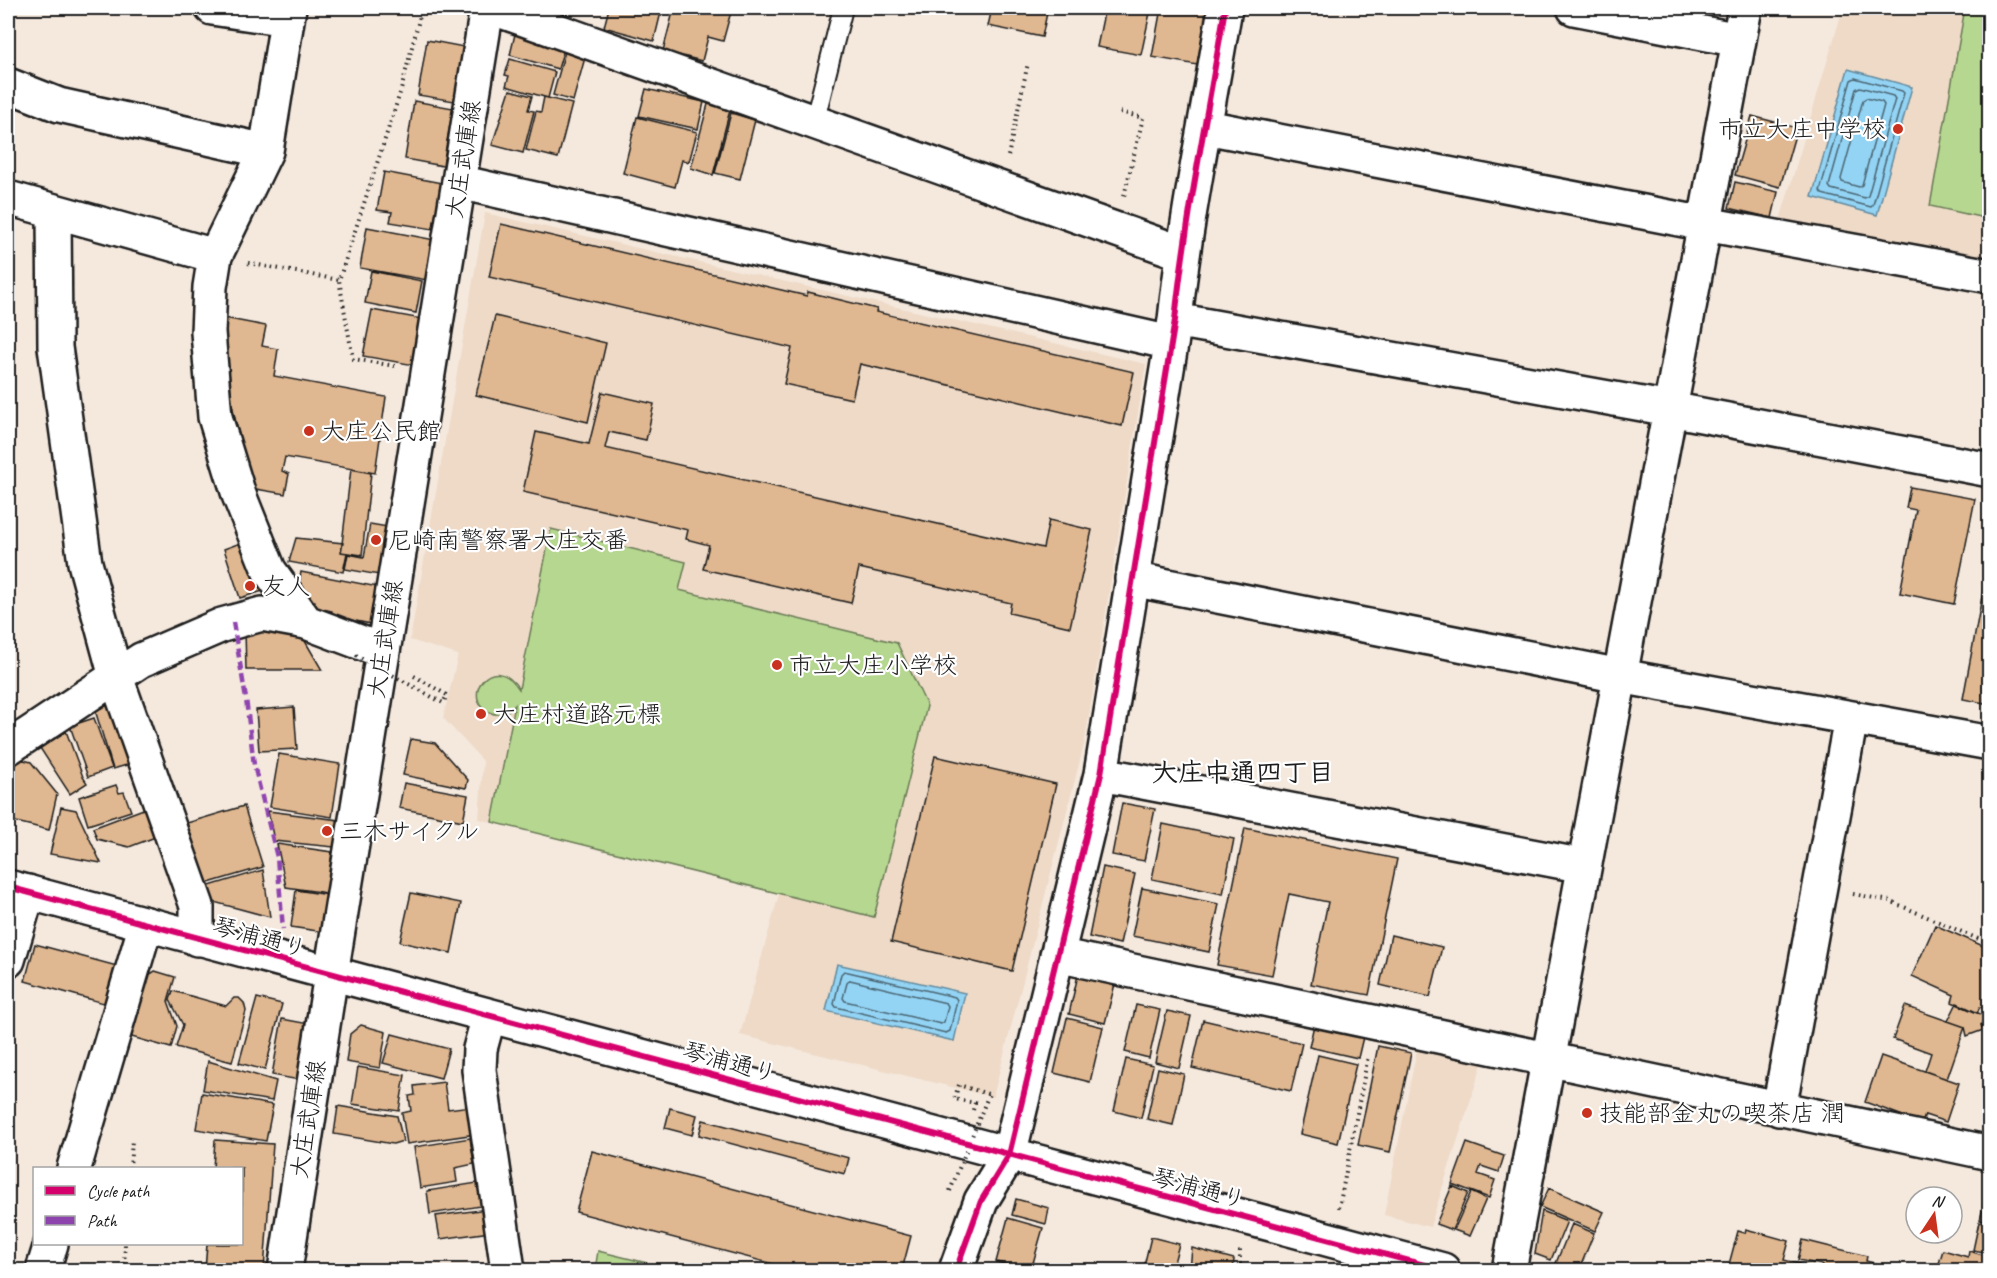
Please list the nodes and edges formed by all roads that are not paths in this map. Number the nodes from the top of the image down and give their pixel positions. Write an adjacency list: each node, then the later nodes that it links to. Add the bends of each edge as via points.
1 (212, 8): 8 (street)
2 (487, 8): 14 (street, 大庄武庫線)
3 (493, 8): 11 (street)
4 (843, 8): 11 (lane)
5 (1225, 8): 12 (street)
6 (1574, 8): 9 (street)
7 (1745, 8): 9 (street)
8 (288, 13): 13 (street)
9 (1739, 40): 17 (street)
10 (8, 85): 13 (street, via 59,105)
11 (814, 123): 18 (street)
12 (1206, 127): 17 (street); 18 (street)
13 (266, 151): 19 (street)
14 (459, 182): 21 (street); 26 (street, 大庄武庫線, via 428,372)
15 (8, 198): 16 (street)
16 (54, 212): 19 (street); 27 (street, via 55,347 85,563)
17 (1705, 224): 20 (street); 22 (street)
18 (1182, 253): 21 (street)
19 (215, 256): 25 (street, via 208,332 215,417 239,495 269,570)
20 (1989, 276)
21 (1173, 331): 22 (street); 24 (street)
22 (1670, 409): 23 (street); 28 (street)
23 (1989, 470)
24 (1132, 579): 28 (street); 32 (street)
25 (306, 622): 26 (street); 27 (street, via 262,614 222,624 141,660)
26 (369, 653): 39 (street, 大庄武庫線)
27 (116, 676): 31 (street); 36 (street, via 197,906)
28 (1620, 676): 29 (street); 33 (street)
29 (1851, 718): 30 (street); 42 (street)
30 (1989, 743)
31 (8, 748)
32 (1101, 774): 33 (street); 37 (street)
33 (1584, 866): 41 (street)
34 (18, 890): 35 (street, 琴浦通り); 38 (street)
35 (146, 924): 36 (street, 琴浦通り); 45 (street)
36 (197, 939): 39 (street, 琴浦通り)
37 (1057, 955): 41 (street); 44 (street)
38 (8, 960)
39 (331, 974): 40 (street, 琴浦通り); 48 (street, 大庄武庫線)
40 (489, 1016): 44 (street, 琴浦通り); 49 (street, via 479,1070)
41 (1548, 1060): 42 (street); 52 (street)
42 (1779, 1109): 43 (street)
43 (1989, 1153)
44 (1009, 1155): 50 (street, via 981,1200); 51 (street, 琴浦通り)
45 (74, 1167)
46 (51, 1245): 47 (street)
47 (43, 1270)
48 (285, 1270)
49 (508, 1270)
50 (956, 1270)
51 (1443, 1270)
52 (1509, 1270)

